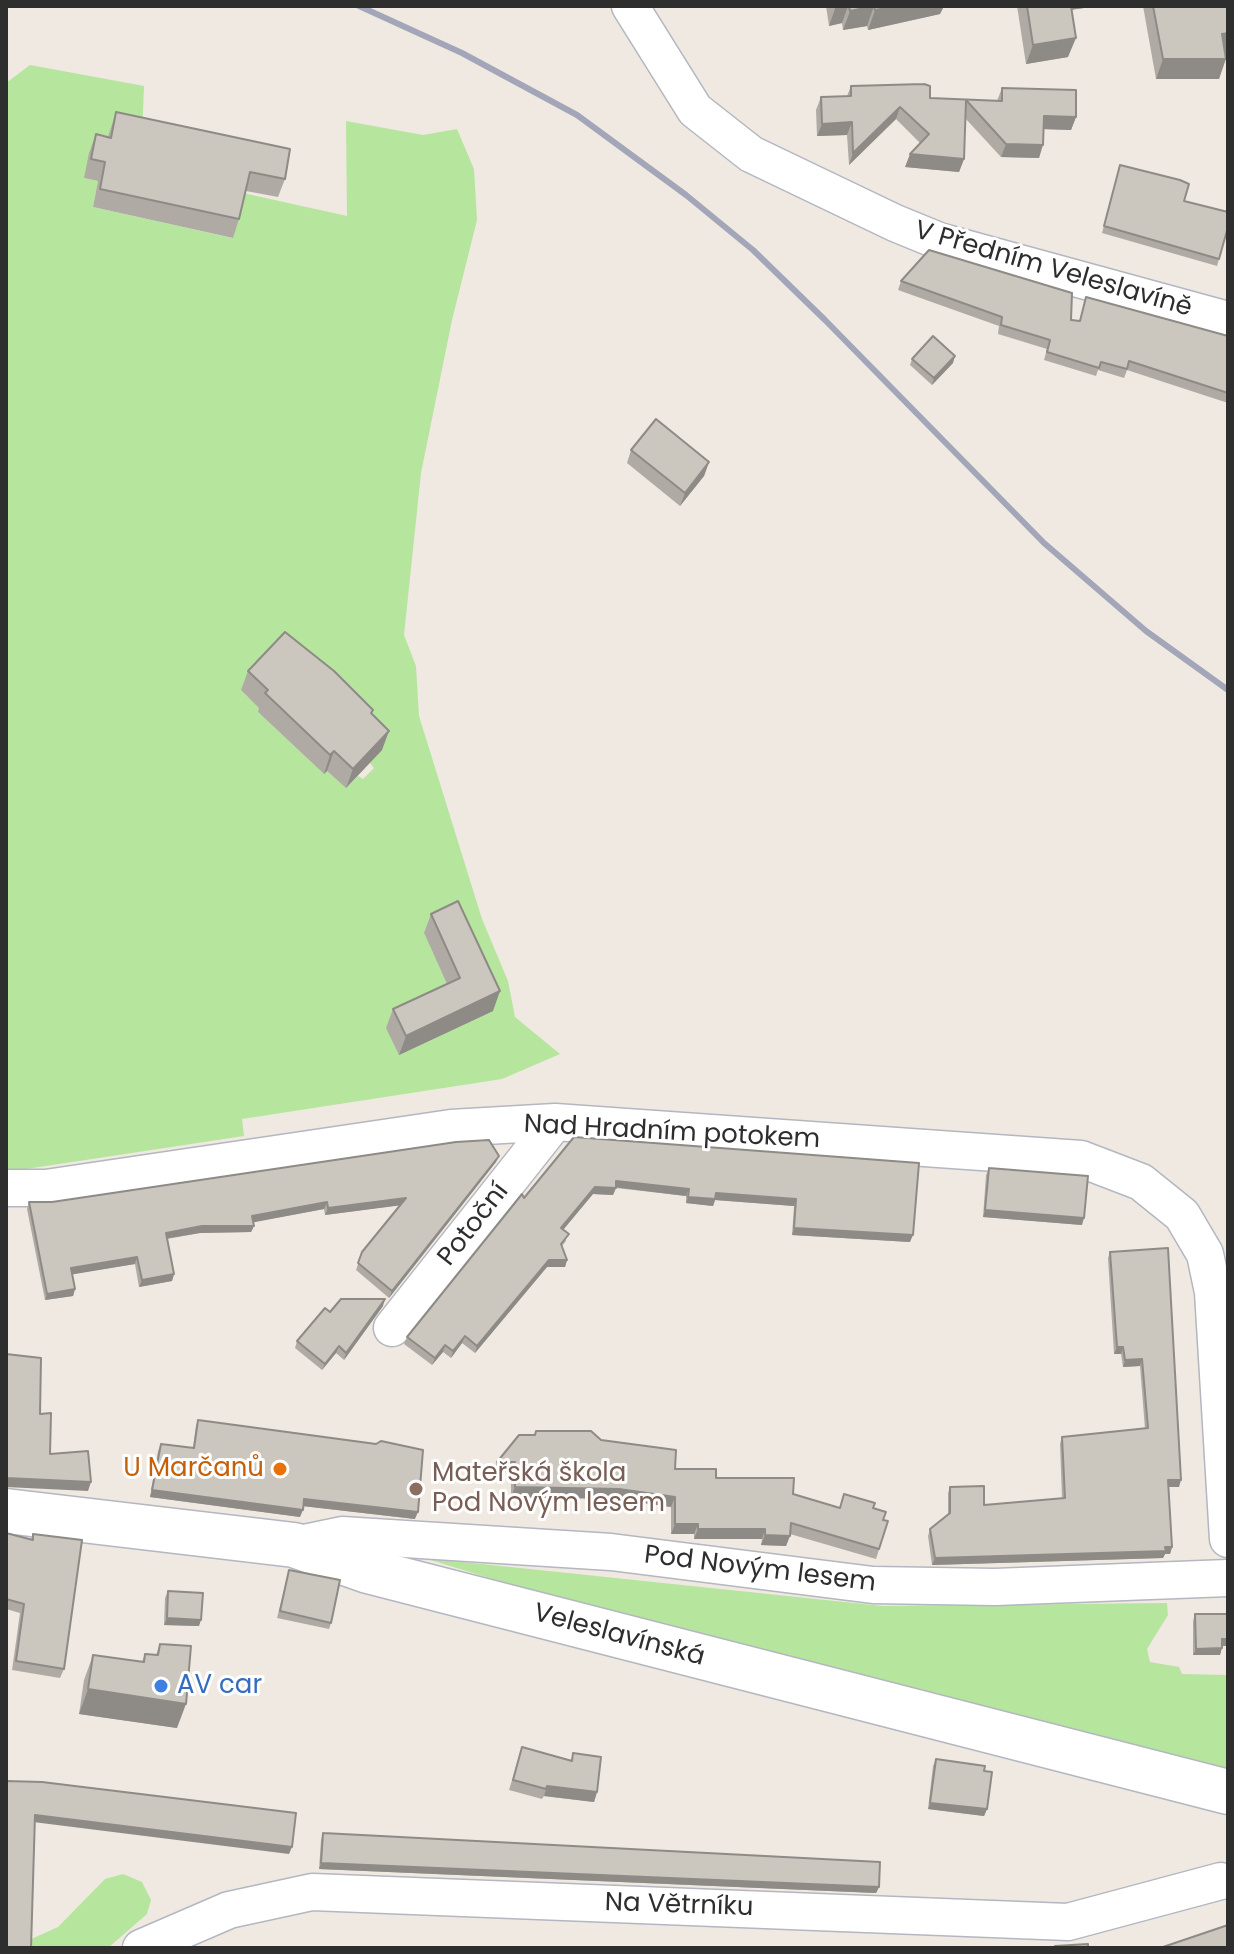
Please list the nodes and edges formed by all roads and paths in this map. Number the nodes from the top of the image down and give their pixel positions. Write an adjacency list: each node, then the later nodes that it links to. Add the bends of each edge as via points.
1 (630, 6): 2 (street, V Předním Veleslavíně, via 695,110 751,154 939,241)
2 (1228, 320)
3 (555, 1122): 4 (street, Nad Hradním potokem, via 451,1128 46,1188); 5 (street, Potoční); 7 (street, Nad Hradním potokem, via 1081,1159 1141,1182 1182,1215 1205,1254 1213,1292)
4 (6, 1188)
5 (392, 1328)
6 (6, 1511): 8 (street, Veleslavínská)
7 (1228, 1539)
8 (294, 1545): 9 (street, Pod Novým lesem, via 342,1535 611,1552 873,1585 995,1587); 10 (street, Veleslavínská, via 368,1571)
9 (1228, 1578)
10 (1228, 1792)
11 (1221, 1881): 12 (street, Na Větrníku, via 1068,1922 312,1892 229,1910)
12 (141, 1948)

